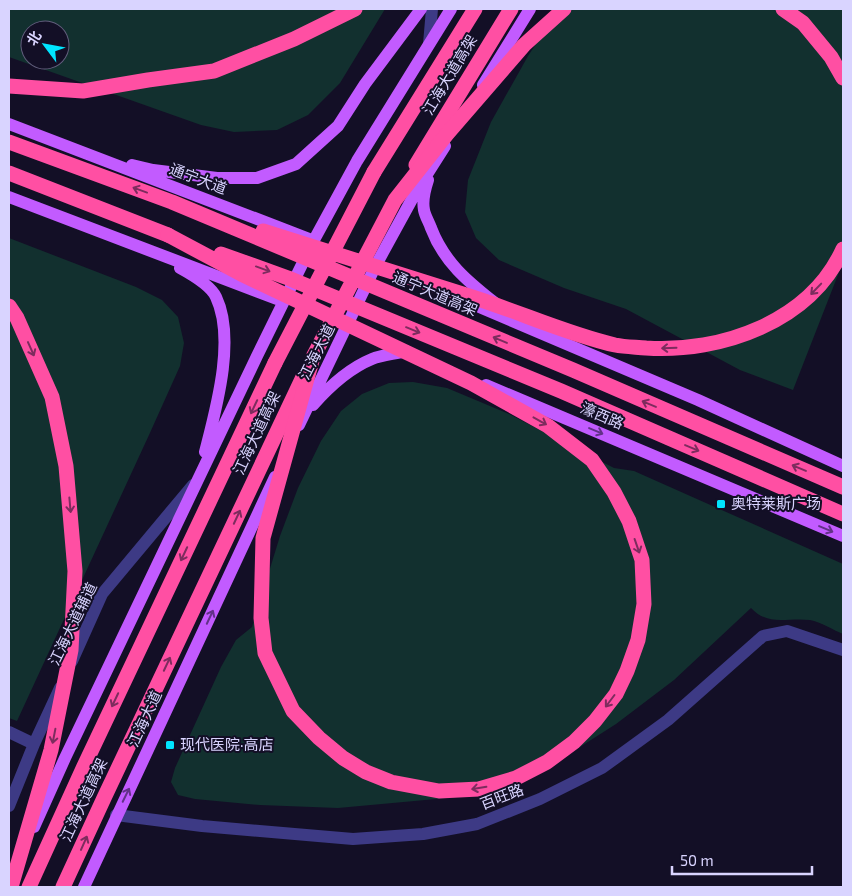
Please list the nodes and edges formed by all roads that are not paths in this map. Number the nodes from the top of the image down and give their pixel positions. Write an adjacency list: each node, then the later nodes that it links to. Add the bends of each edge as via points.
1 (355, 9): 12 (highway, via 294,39 214,71 84,91)
2 (421, 9): 15 (main road, via 338,126 296,164 257,178 217,178 154,170)
3 (432, 9): 10 (street)
4 (451, 9): 10 (main road)
5 (475, 9): 45 (highway, 江海大道高架, one-way to 45, bridge, via 374,172 275,362)
6 (511, 9): 19 (highway, 江海大道高架, bridge)
7 (530, 9): 16 (main road, 江海大道)
8 (564, 9): 19 (highway, bridge, via 524,45)
9 (783, 9): 11 (highway, via 804,23)
10 (429, 44): 22 (main road, via 356,161)
11 (843, 78)
12 (9, 86)
13 (9, 124): 15 (main road, 通宁大道)
14 (9, 142): 20 (highway, 通宁大道高架, one-way to 14, bridge)
15 (83, 154): 22 (main road, 通宁大道)
16 (432, 167): 25 (main road, 江海大道); 28 (main road, via 425,190 424,210 436,240 450,264)
17 (9, 173): 21 (highway)
18 (9, 198): 23 (main road)
19 (395, 200): 31 (highway, 江海大道高架, bridge)
20 (172, 202): 24 (highway, one-way to 20, bridge, via 816,290 778,319 756,330 686,347 643,348 617,346 581,335); 35 (highway, 通宁大道高架, one-way to 20, bridge)
21 (168, 235): 31 (highway, one-way to 31, bridge, via 241,274 471,383 548,426 592,460 614,492 628,521 642,560 644,604 638,640 616,694 574,742 547,762 516,778 480,788 439,791 413,787 366,772 319,738 293,711 265,653 261,618 263,538); 36 (highway, one-way to 36, bridge, via 288,278 561,391)
22 (314, 240): 25 (main road, 通宁大道); 26 (main road)
23 (145, 248): 26 (main road); 34 (main road, via 194,275 215,296 224,326 222,383)
24 (843, 249)
25 (376, 265): 28 (main road); 29 (main road, 江海大道)
26 (283, 301): 29 (main road); 34 (main road)
27 (9, 306): 44 (highway, one-way to 44, bridge, via 52,397 66,466 75,571 71,650 53,741)
28 (524, 325): 33 (main road)
29 (348, 326): 30 (main road, 濠西路); 32 (main road, 江海大道)
30 (406, 351): 32 (main road, via 371,360 352,371 324,393); 37 (main road, 濠西路, one-way to 37)
31 (313, 357): 46 (highway, 江海大道高架, one-way to 31, bridge)
32 (302, 418): 42 (main road, 江海大道, one-way to 32)
33 (843, 466)
34 (199, 477): 40 (street, 江海大道辅道, via 102,594); 43 (main road)
35 (843, 487)
36 (843, 514)
37 (843, 536)
38 (843, 650): 42 (street, 百旺路, via 787,631 764,636 668,720 602,768 540,799 477,824 423,834 353,839)
39 (9, 732): 40 (street)
40 (34, 744): 41 (street, 江海大道辅道)
41 (9, 806)
42 (116, 815): 47 (main road, 江海大道)
43 (9, 882)
44 (11, 887)
45 (30, 887)
46 (63, 887)
47 (84, 887)

